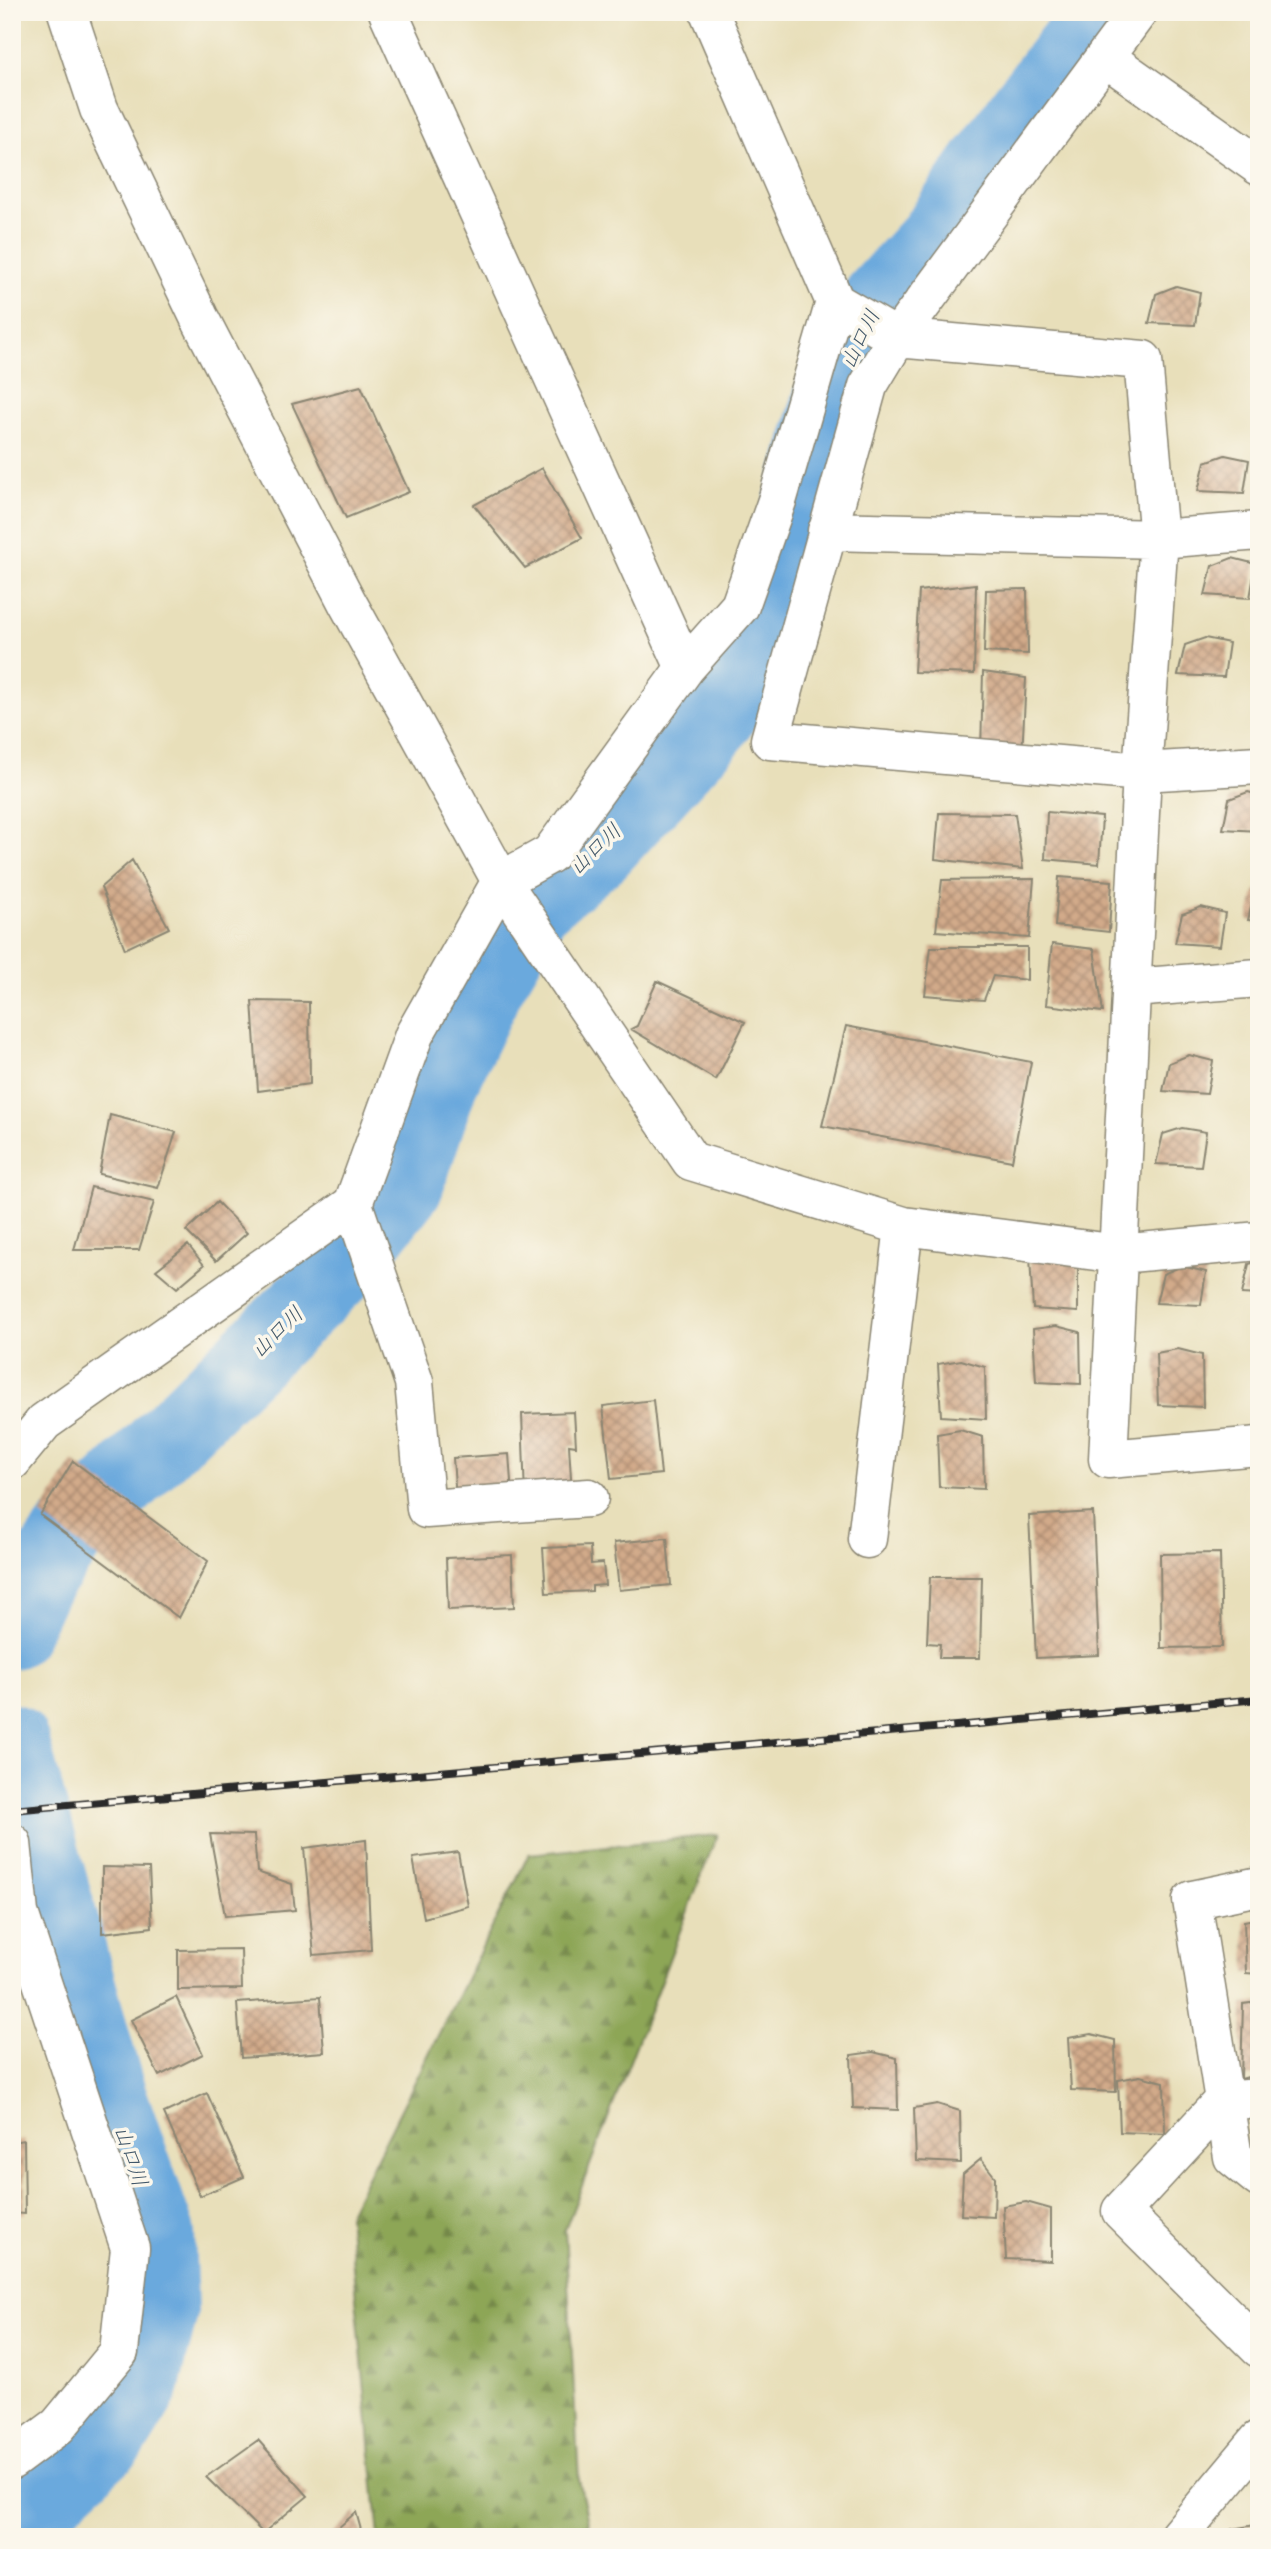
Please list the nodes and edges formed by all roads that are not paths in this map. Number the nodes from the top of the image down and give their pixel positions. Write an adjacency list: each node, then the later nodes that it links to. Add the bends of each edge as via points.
1 (67, 12): 15 (street, via 99,109 199,317 347,602)
2 (388, 12): 12 (street)
3 (709, 12): 7 (street)
4 (1138, 12): 5 (street)
5 (1106, 58): 6 (street); 8 (street)
6 (1259, 166)
7 (835, 302): 8 (street); 12 (street, via 778,498 740,606)
8 (897, 338): 9 (street, via 868,386); 11 (street, via 1143,360)
9 (827, 531): 11 (street); 14 (street, via 770,740)
10 (1259, 531): 11 (street)
11 (1159, 539): 14 (street)
12 (685, 668): 15 (street, via 550,854)
13 (1259, 765): 14 (street)
14 (1142, 772): 17 (street)
15 (501, 881): 18 (street, via 414,1035); 19 (street, via 691,1161)
16 (1259, 978): 17 (street)
17 (1132, 988): 21 (street)
18 (353, 1205): 23 (street, via 44,1422); 24 (street, via 414,1382 426,1509)
19 (904, 1226): 21 (street); 25 (street)
20 (1259, 1241): 21 (street)
21 (1119, 1254): 22 (street, via 1108,1459)
22 (1259, 1446)
23 (12, 1461)
24 (589, 1498)
25 (867, 1539)
26 (12, 1843): 32 (street, via 19,1913 130,2248 119,2352 58,2426)
27 (1259, 1886): 28 (street, via 1192,1900)
28 (1241, 2100): 29 (street, via 1233,2157); 30 (street, via 1121,2211)
29 (1259, 2178)
30 (1259, 2348)
31 (1259, 2440): 33 (street)
32 (12, 2459)
33 (1178, 2537)

